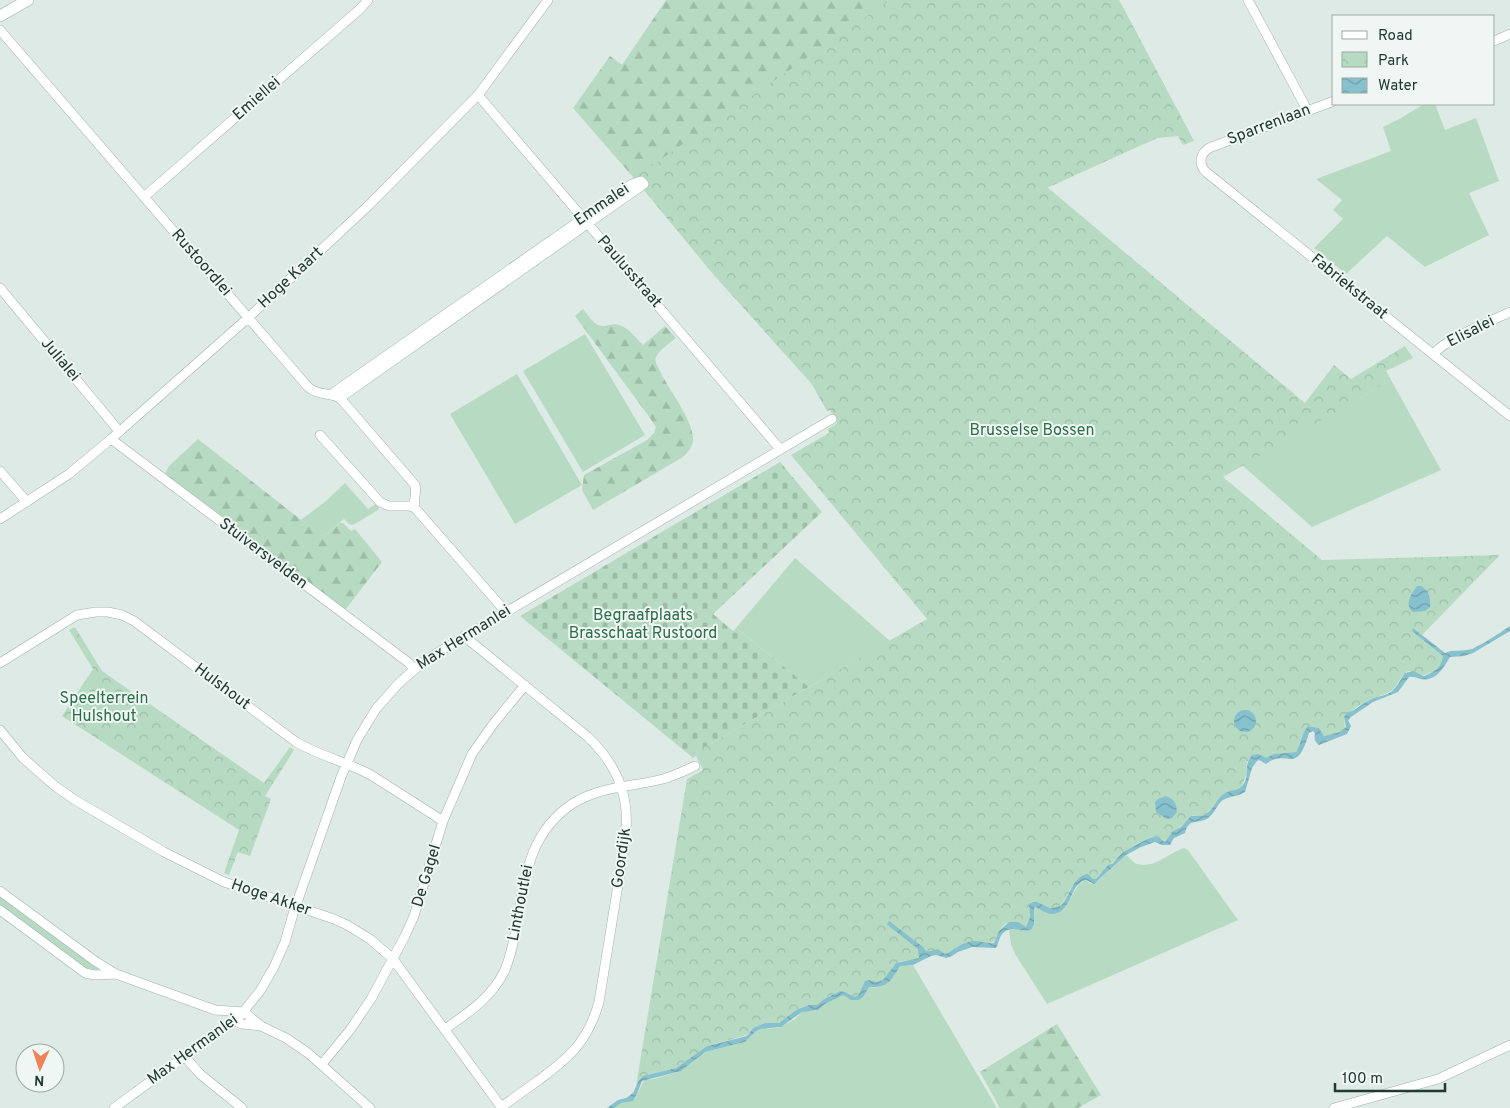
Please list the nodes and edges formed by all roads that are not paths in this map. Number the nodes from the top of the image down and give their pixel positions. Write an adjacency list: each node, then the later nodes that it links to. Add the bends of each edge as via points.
1 (28, 0): 5 (street)
2 (368, 0): 13 (street, Emiellei)
3 (548, 0): 9 (street, Hoge Kaart)
4 (1248, 0): 11 (street)
5 (0, 16)
6 (0, 30): 13 (street, Rustoordlei)
7 (1510, 34): 8 (street)
8 (1495, 40)
9 (478, 95): 14 (street, Paulusstraat); 17 (street, Hoge Kaart, via 368,206)
10 (1332, 102): 11 (street, Sparrenlaan)
11 (1307, 111): 12 (street, Sparrenlaan)
12 (1205, 151): 18 (street, Fabriekstraat, via 1201,163 1206,172)
13 (144, 197): 17 (street, Rustoordlei)
14 (585, 221): 14 (street, Emmalei, via 644,184 640,181 632,184); 19 (street, Emmalei); 20 (street, Emmalei); 26 (street, Paulusstraat)
15 (0, 288): 23 (street, Julialei)
16 (1510, 312): 18 (street, Elisalei)
17 (248, 318): 19 (street, Rustoordlei, via 308,387); 23 (street, Hoge Kaart)
18 (1433, 354): 21 (street, Fabriekstraat)
19 (330, 395): 20 (street, Rustoordlei)
20 (340, 398): 29 (street, via 416,485)
21 (1510, 416)
22 (832, 419): 26 (street, Max Hermanlei)
23 (119, 431): 25 (street, Hoge Kaart)
24 (320, 435): 29 (street, via 380,502)
25 (111, 439): 28 (street, Hoge Kaart, via 69,474); 34 (street, Stuiversvelden)
26 (780, 449): 31 (street, Max Hermanlei)
27 (0, 470): 28 (street)
28 (27, 502): 30 (street, Hoge Kaart)
29 (415, 508): 31 (street)
30 (0, 520)
31 (505, 612): 32 (street, Max Hermanlei)
32 (464, 636): 34 (street, Max Hermanlei); 35 (street, Goordijk)
33 (0, 663): 37 (street, Hulshout, via 77,615 102,611 122,615 296,742)
34 (414, 669): 37 (street, Max Hermanlei, via 376,709)
35 (524, 685): 39 (street, Goordijk, via 598,746); 40 (street, De Gagel, via 472,754)
36 (0, 730): 42 (street, Hoge Akker, via 23,758 75,800 204,873)
37 (346, 764): 40 (street, Hulshout, via 383,781); 42 (street, Max Hermanlei)
38 (695, 766): 39 (street, Linthoutlei, via 663,779)
39 (622, 786): 50 (street, Linthoutlei, via 581,799 560,814 542,834 526,871 512,949 504,972 480,1004); 54 (street, Goordijk, via 626,835 596,1014 583,1039 566,1059)
40 (443, 821): 44 (street, De Gagel, via 414,916)
41 (0, 891): 45 (street)
42 (296, 906): 44 (street, Hoge Akker, via 347,925); 47 (street, Max Hermanlei, via 278,960)
43 (0, 910): 45 (street, via 85,973)
44 (393, 959): 50 (street, Hoge Akker); 53 (street, De Gagel, via 371,999)
45 (116, 974): 46 (street)
46 (215, 1010): 47 (street); 48 (street)
47 (244, 1012): 48 (street, Max Hermanlei); 49 (street)
48 (231, 1023): 49 (street); 52 (street, Max Hermanlei)
49 (261, 1026): 53 (street, via 297,1045)
50 (445, 1029): 54 (street, Hoge Akker)
51 (1510, 1046): 58 (street, via 1438,1079)
52 (186, 1057): 55 (street, Max Hermanlei); 56 (street, via 200,1074)
53 (322, 1064): 57 (street)
54 (501, 1107)
55 (114, 1108)
56 (242, 1108)
57 (370, 1108)
58 (1334, 1108)

